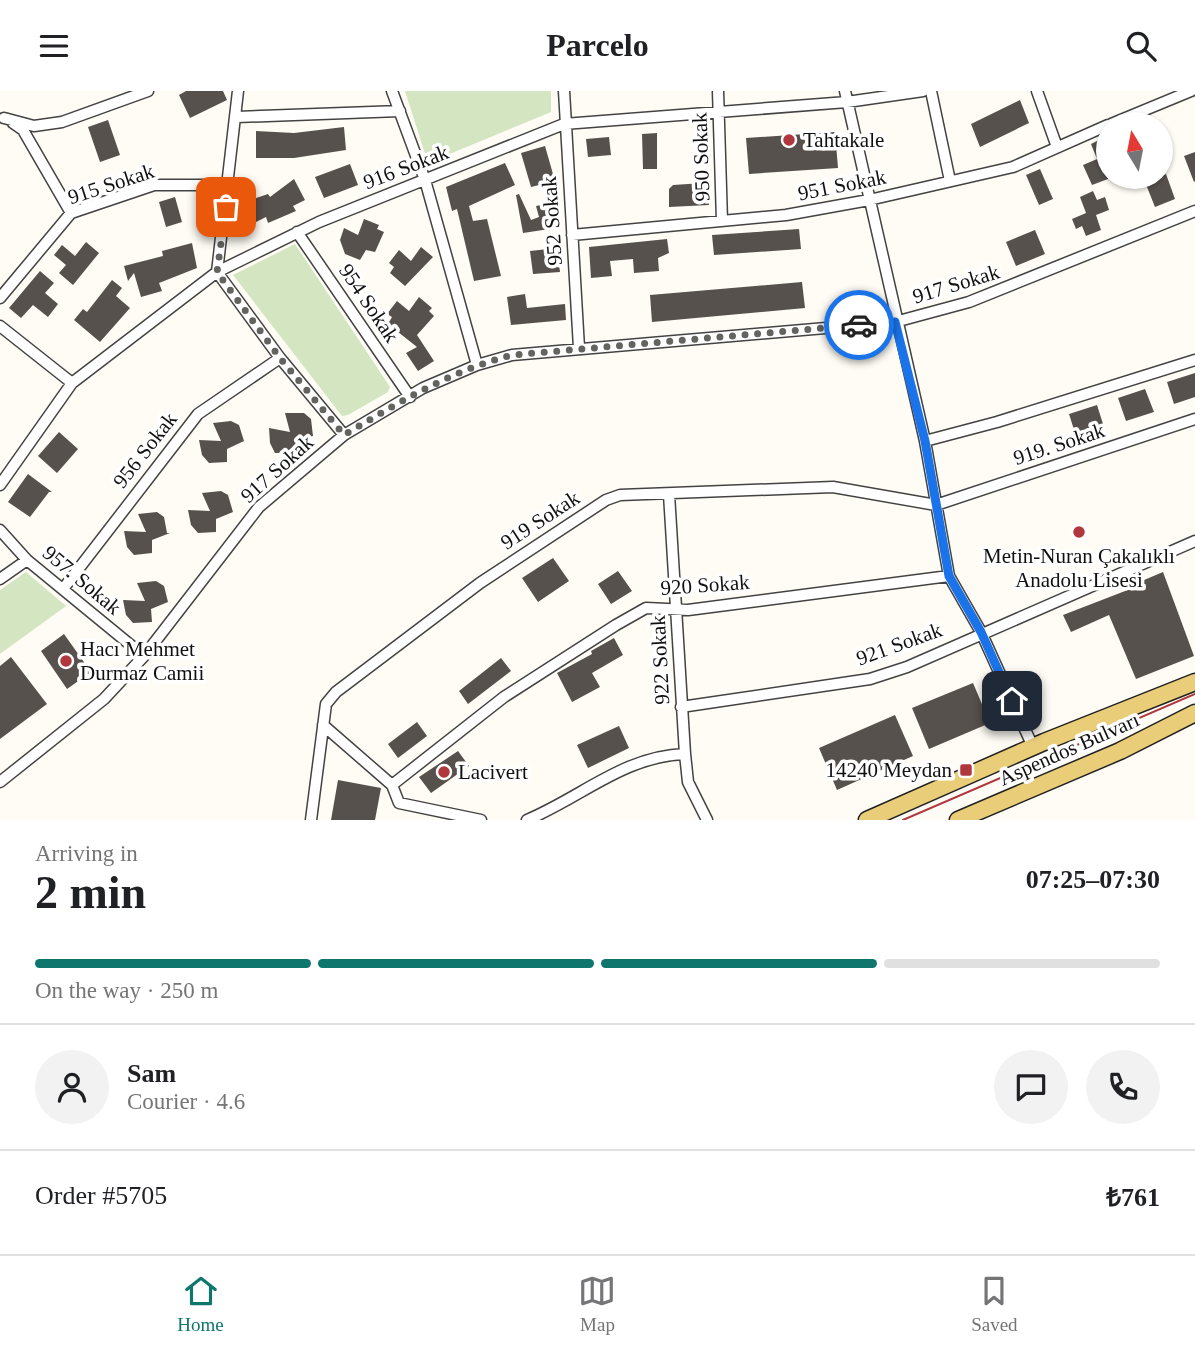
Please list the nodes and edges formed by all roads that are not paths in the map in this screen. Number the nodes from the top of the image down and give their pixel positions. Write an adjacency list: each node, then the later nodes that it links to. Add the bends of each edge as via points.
1 (148, 91): 14 (street, via 62,122 34,126)
2 (238, 91): 15 (street)
3 (392, 91): 11 (street)
4 (564, 91): 16 (street, 952 Sokak)
5 (718, 91): 13 (street, 950 Sokak)
6 (923, 91): 10 (street, 916 Sokak)
7 (932, 91): 20 (street)
8 (1037, 91): 18 (street)
9 (1191, 91): 12 (street, 951 Sokak)
10 (846, 96): 13 (street, 916 Sokak); 22 (street)
11 (400, 111): 15 (street); 19 (street)
12 (1140, 112)
13 (718, 113): 16 (street, 916 Sokak); 25 (street, 950 Sokak)
14 (1, 117): 24 (street, via 23,130)
15 (237, 117): 21 (street)
16 (564, 124): 19 (street, 916 Sokak); 27 (street, 952 Sokak)
17 (1096, 130): 18 (street, 951 Sokak)
18 (1057, 147): 20 (street, 951 Sokak, via 1013,167)
19 (425, 180): 26 (street, 916 Sokak); 35 (street)
20 (950, 181): 22 (street, 951 Sokak)
21 (229, 185): 24 (street, 915 Sokak, via 154,185); 28 (street)
22 (869, 200): 25 (street, 951 Sokak); 30 (street)
23 (1195, 211): 30 (street, 917 Sokak, via 969,302)
24 (71, 213): 29 (street, 915 Sokak)
25 (722, 221): 27 (street, 951 Sokak)
26 (297, 232): 28 (street, 916 Sokak); 37 (street, 954 Sokak)
27 (572, 235): 32 (street, 952 Sokak)
28 (217, 272): 33 (street); 36 (street, 916 Sokak)
29 (0, 298)
30 (895, 322): 32 (street, 917 Sokak); 40 (street)
31 (0, 326): 36 (street)
32 (579, 348): 35 (street, 917 Sokak, via 512,355)
33 (280, 358): 39 (street); 49 (street, 956 Sokak, via 198,414)
34 (1195, 360): 40 (street)
35 (477, 365): 37 (street, 917 Sokak)
36 (72, 383): 41 (street, 916 Sokak)
37 (410, 397): 39 (street, 917 Sokak)
38 (1195, 419): 43 (street, 919. Sokak)
39 (344, 435): 52 (street, 917 Sokak, via 259,507)
40 (925, 441): 43 (street)
41 (0, 485)
42 (670, 493): 43 (street, 919 Sokak, via 833,487); 50 (street, 922 Sokak); 56 (street, 919 Sokak, via 606,500 480,583 336,692 326,704)
43 (936, 505): 47 (street)
44 (0, 530): 46 (street, 957. Sokak)
45 (1195, 541): 51 (street, 921 Sokak)
46 (27, 560): 48 (street); 49 (street, 957. Sokak)
47 (949, 576): 50 (street, 920 Sokak); 51 (street)
48 (0, 579)
49 (63, 589): 52 (street, 957. Sokak)
50 (677, 610): 54 (street, 922 Sokak); 60 (street, 920 Sokak, via 646,608 615,625 504,697)
51 (981, 632): 54 (street, 921 Sokak, via 870,679); 57 (street)
52 (144, 656): 59 (street, 917 Sokak, via 104,699)
53 (1195, 681): 57 (main road, Aspendos Bulvarı)
54 (681, 707): 58 (street, 922 Sokak)
55 (1195, 713): 66 (main road, Aspendos Bulvarı, via 1120,751)
56 (323, 725): 60 (street); 61 (street, 919 Sokak)
57 (1033, 747): 65 (main road, Aspendos Bulvarı)
58 (685, 754): 63 (street, via 635,762); 64 (street, 922 Sokak, via 688,782)
59 (0, 782)
60 (392, 785): 62 (street, via 399,803)
61 (311, 820)
62 (481, 820)
63 (527, 820)
64 (707, 820)
65 (867, 820)
66 (958, 820)

